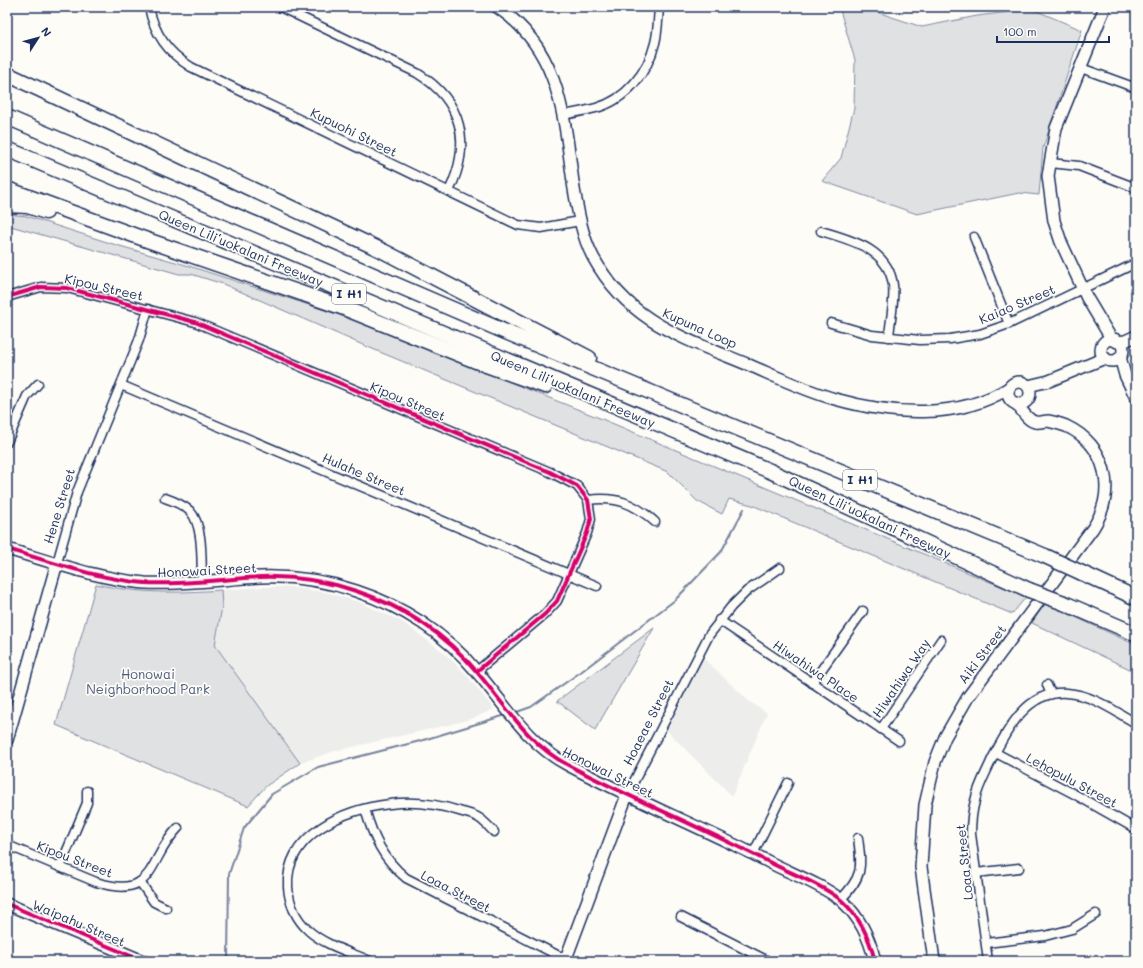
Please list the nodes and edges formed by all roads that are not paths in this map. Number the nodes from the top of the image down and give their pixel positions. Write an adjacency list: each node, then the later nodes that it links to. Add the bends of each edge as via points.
1 (149, 7): 15 (street, Kupuohi Street, via 159,37 182,62)
2 (280, 7): 15 (street, via 417,73 437,87 457,117 460,129 460,165)
3 (498, 7): 9 (street, Kupuna Loop, via 523,28 536,44 556,83)
4 (659, 7): 9 (street, via 656,42 652,54 647,66 631,88 597,108)
5 (1105, 7): 6 (street)
6 (1081, 68): 8 (street); 12 (street, via 1056,128)
7 (7, 74): 36 (highway, via 383,251)
8 (1136, 88)
9 (563, 115): 17 (street, Kupuna Loop)
10 (7, 117): 36 (highway, Queen Liliʻuokalani Freeway / I H1)
11 (7, 149): 38 (highway, Queen Liliʻuokalani Freeway / I H1)
12 (1050, 163): 13 (street, via 1079,166); 22 (street, via 1048,176 1054,221)
13 (1136, 188)
14 (7, 189): 20 (highway)
15 (449, 191): 17 (street, Kupuohi Street, via 529,228 552,228)
16 (7, 205): 20 (highway, via 28,206)
17 (580, 221): 37 (street, Kupuna Loop, via 592,255 618,294 635,310 675,334 834,399 876,408 918,411)
18 (821, 230): 28 (street, via 866,246 886,266 893,286)
19 (974, 237): 26 (street)
20 (147, 240): 38 (highway, via 344,308 486,365)
21 (1136, 263): 22 (street, Kaiao Street)
22 (1085, 293): 26 (street, Kaiao Street); 30 (street)
23 (7, 297): 24 (street, Kipou Street, via 41,288 67,288)
24 (148, 309): 32 (street, Hene Street); 41 (street, Kipou Street, via 195,322 550,472 577,486)
25 (831, 323): 28 (street, Kaiao Street, via 872,336)
26 (1009, 324): 28 (street, Kaiao Street, via 980,334 950,339)
27 (1136, 336): 30 (street, Kupuna Loop)
28 (889, 337)
29 (1136, 342): 30 (street, Kupuna Loop)
30 (1112, 350): 34 (street, Kupuna Loop, via 1080,369 1074,369 1049,381); 35 (street)
31 (38, 384): 39 (street, via 27,396)
32 (121, 385): 44 (street, Hene Street, via 77,492); 46 (street, Hulahe Street)
33 (1009, 388): 34 (street, via 1008,394); 34 (street, Kupuna Loop, via 1019,382); 37 (street, Kupuna Loop)
34 (1022, 397): 37 (street, Kupuna Loop, via 977,407); 88 (street, Aiki Street, via 1028,418 1035,422 1048,421 1065,426 1090,444 1104,473 1106,497 1093,528 968,697 945,737 935,762 925,805 921,867)
35 (1136, 398)
36 (675, 403): 49 (highway, Queen Liliʻuokalani Freeway / I H1, bridge, via 1045,556)
37 (973, 405)
38 (691, 438): 52 (highway, Queen Liliʻuokalani Freeway / I H1, bridge, via 770,471 1029,590)
39 (7, 442)
40 (165, 498): 47 (street, via 181,504 190,511 199,527)
41 (588, 500): 42 (street, via 617,500 642,510); 46 (street, via 591,520)
42 (655, 522)
43 (7, 549): 44 (street, Honowai Street)
44 (57, 563): 47 (street, Honowai Street, via 103,576 143,583); 60 (street, Hene Street)
45 (780, 568): 51 (street, Hoaeae Street, via 747,591)
46 (570, 574): 48 (street, Hulahe Street); 54 (street, via 550,609)
47 (202, 581): 54 (street, Honowai Street, via 284,577 313,580 355,590 390,604 418,620 443,638)
48 (597, 586)
49 (1136, 598)
50 (863, 611): 55 (street)
51 (719, 620): 55 (street, Hiwahiwa Place); 65 (street, Hoaeae Street, via 700,650)
52 (1136, 634)
53 (941, 640): 59 (street, Hiwahiwa Way)
54 (477, 671): 65 (street, Honowai Street, via 529,737 556,758)
55 (812, 683): 59 (street, Hiwahiwa Place)
56 (1047, 685): 57 (street)
57 (1050, 694): 58 (street, Loaa Street, via 1066,693 1094,699); 62 (street, Loaa Street, via 1036,701 1013,721)
58 (1136, 723)
59 (881, 729): 61 (street, Hiwahiwa Place)
60 (7, 740)
61 (899, 741)
62 (996, 753): 68 (street, Lehopulu Street); 75 (street, Loaa Street, via 980,785 972,814 971,834)
63 (788, 783): 72 (street)
64 (87, 791): 73 (street, via 87,803)
65 (626, 794): 72 (street, Honowai Street, via 682,818); 83 (street, Hoaeae Street)
66 (365, 808): 69 (street, via 390,804 430,804 448,807 478,817); 83 (street, Loaa Street, via 378,846 406,878); 85 (street, via 329,823 309,836 295,852 290,865 288,894 293,908 308,930 318,938)
67 (178, 828): 76 (street, via 167,838 154,868)
68 (1136, 829)
69 (494, 832)
70 (858, 838): 77 (street, via 861,870 856,881)
71 (7, 845): 73 (street, Kipou Street)
72 (753, 854): 77 (street, Honowai Street, via 826,890)
73 (60, 867): 76 (street, Kipou Street, via 109,886 127,887)
74 (1019, 868): 75 (street)
75 (976, 873): 82 (street, Loaa Street)
76 (140, 882): 79 (street, via 154,902)
77 (840, 900): 87 (street, Honowai Street, via 866,932)
78 (7, 904): 84 (street, Waipahu Street)
79 (166, 908)
80 (1096, 914): 82 (street, via 1072,929 1045,936)
81 (681, 917): 86 (street)
82 (986, 943): 89 (street, Loaa Street)
83 (567, 960)
84 (142, 961)
85 (370, 961)
86 (768, 961)
87 (875, 961)
88 (934, 961)
89 (988, 961)

